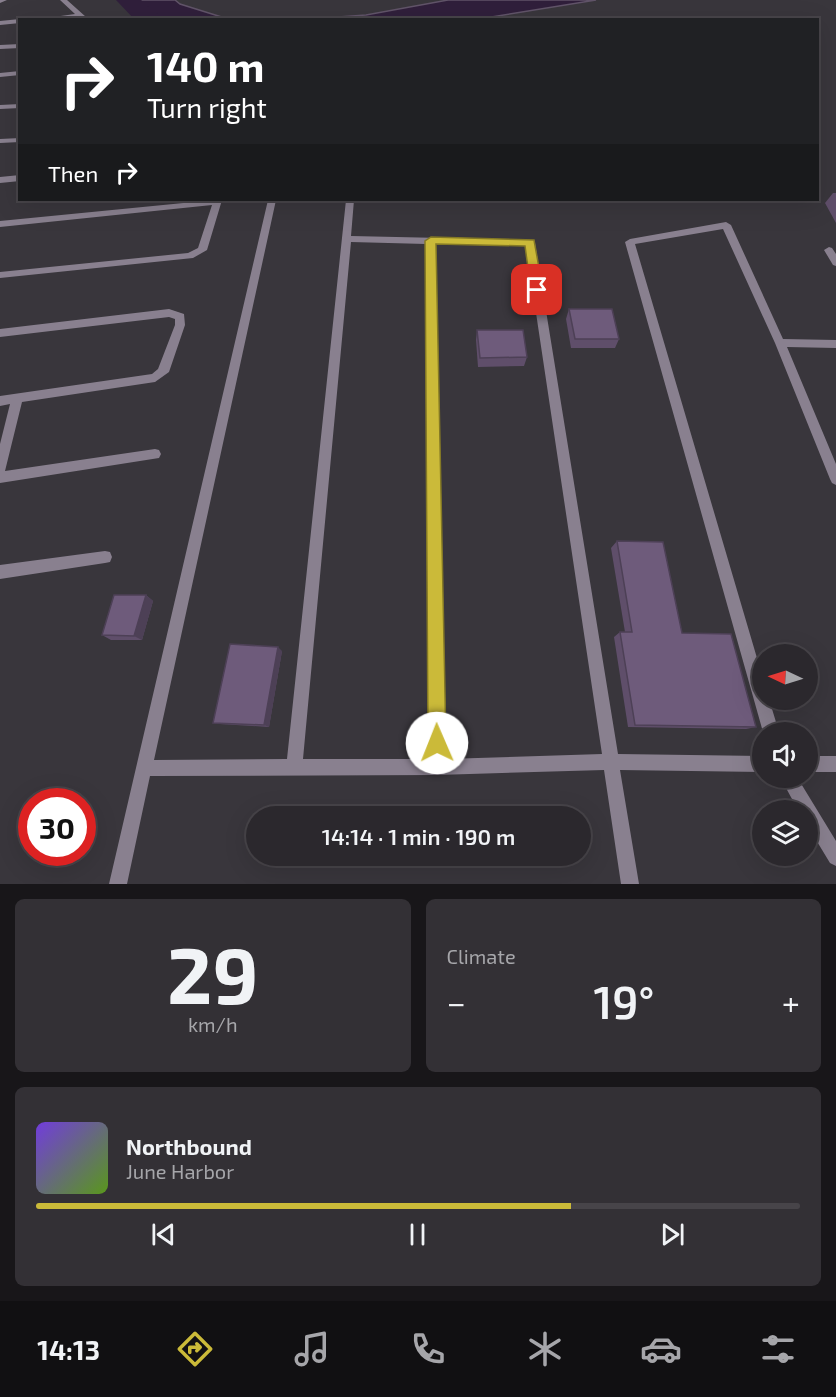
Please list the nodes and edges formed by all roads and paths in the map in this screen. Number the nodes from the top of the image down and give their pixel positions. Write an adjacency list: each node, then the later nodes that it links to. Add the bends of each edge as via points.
1 (63, 0): 2 (street)
2 (84, 17): 3 (street)
3 (68, 18)
4 (18, 21): 5 (street)
5 (0, 23)
6 (18, 46): 7 (street)
7 (0, 47)
8 (18, 74): 9 (street)
9 (0, 75)
10 (18, 106): 11 (street)
11 (0, 107)
12 (18, 140): 13 (street)
13 (0, 141)
14 (18, 178): 15 (street)
15 (0, 180)
16 (218, 201): 19 (street); 24 (street, via 202,250 190,256)
17 (273, 201): 43 (street)
18 (350, 201): 20 (street)
19 (0, 224)
20 (346, 239): 21 (street); 41 (street)
21 (431, 241): 37 (street, via 530,243); 42 (street)
22 (829, 250): 23 (street)
23 (836, 262)
24 (0, 275)
25 (0, 333): 28 (street, via 169,313 180,317 163,372 154,378)
26 (780, 343): 27 (street); 33 (street); 36 (street, via 726,225 630,242)
27 (836, 344)
28 (17, 399): 29 (street); 31 (street)
29 (0, 401)
30 (155, 454): 32 (street)
31 (0, 469)
32 (0, 477)
33 (836, 479)
34 (105, 557): 35 (street)
35 (0, 573)
36 (768, 722)
37 (609, 762): 38 (street); 42 (street); 47 (street)
38 (752, 764)
39 (818, 764): 40 (street)
40 (836, 764)
41 (294, 767): 42 (street); 43 (street)
42 (437, 767)
43 (144, 768): 46 (street)
44 (795, 788): 45 (street)
45 (836, 857)
46 (118, 884)
47 (630, 884)

